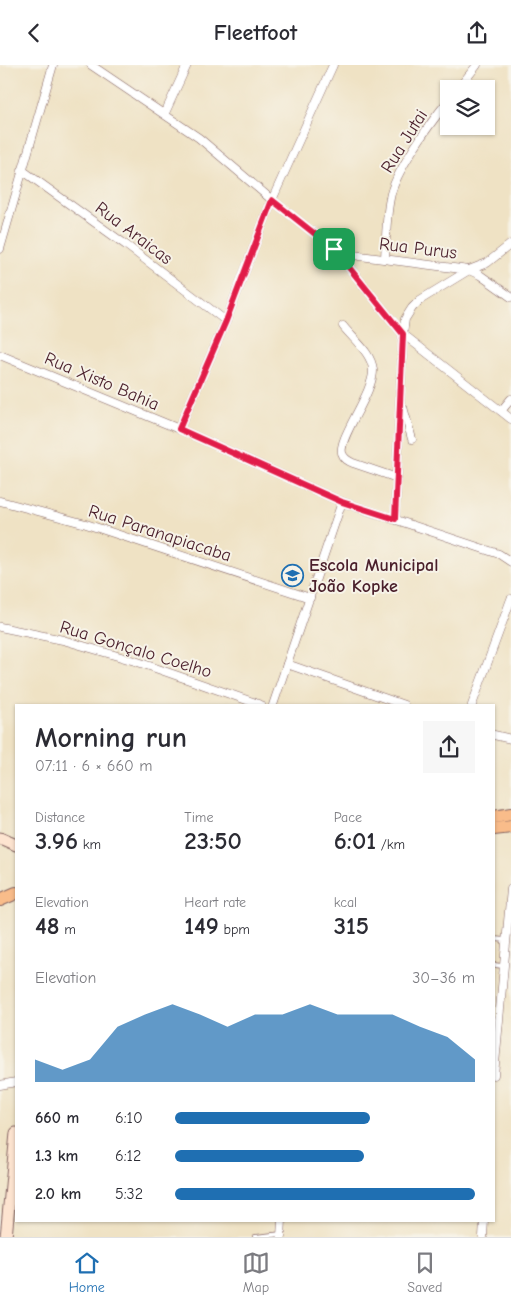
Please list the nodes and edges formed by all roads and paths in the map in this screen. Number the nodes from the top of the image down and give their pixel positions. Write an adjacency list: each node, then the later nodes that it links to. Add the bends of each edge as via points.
1 (53, 65): 9 (street)
2 (91, 65): 7 (street)
3 (186, 65): 7 (street)
4 (333, 65): 10 (street)
5 (477, 65): 6 (street)
6 (465, 80)
7 (165, 113): 10 (street, via 199,137)
8 (440, 113): 14 (street, Rua Jutai, via 395,183 390,197)
9 (22, 170): 12 (street); 17 (street, Rua Araicas)
10 (272, 200): 13 (street); 17 (street)
11 (511, 244): 15 (street, via 487,263)
12 (0, 249)
13 (334, 249): 14 (street, Rua Purus); 19 (street)
14 (385, 259): 15 (street, Rua Purus)
15 (469, 270): 16 (street); 19 (street, via 420,300 405,319)
16 (511, 297)
17 (226, 321): 25 (street)
18 (343, 326): 27 (street, via 368,356 373,377 343,443 342,454 347,460)
19 (403, 334): 21 (street); 23 (street)
20 (0, 355): 25 (street, Rua Xisto Bahia)
21 (401, 398): 26 (street); 27 (street)
22 (511, 399): 23 (street)
23 (501, 411): 24 (street)
24 (511, 419)
25 (179, 429): 29 (street, Rua Xisto Bahia)
26 (412, 439)
27 (398, 478): 30 (street)
28 (0, 501): 32 (street, Rua Paranapiacaba, via 86,524)
29 (342, 502): 30 (street, Rua Xisto Bahia); 32 (street)
30 (395, 519): 31 (street, Rua Xisto Bahia, via 499,554)
31 (511, 562)
32 (310, 598): 35 (street)
33 (511, 599): 39 (street)
34 (0, 627): 36 (street, Rua Gonçalo Coelho, via 138,662)
35 (287, 664): 37 (street); 38 (street)
36 (258, 704)
37 (273, 704)
38 (401, 704)
39 (472, 704)
40 (495, 735): 41 (street)
41 (511, 739)
42 (511, 814): 43 (main road)
43 (495, 817)
44 (511, 827): 45 (main road)
45 (495, 829)
46 (0, 838): 47 (street)
47 (15, 845)
48 (15, 884): 50 (main road)
49 (511, 889): 54 (street)
50 (0, 891)
51 (15, 893): 52 (main road)
52 (0, 900)
53 (495, 939): 54 (lane)
54 (506, 940): 56 (street)
55 (495, 965): 56 (lane)
56 (503, 966): 57 (street)
57 (495, 1063)
58 (15, 1083): 59 (street)
59 (0, 1085)
60 (15, 1153): 64 (street)
61 (282, 1222): 63 (street)
62 (484, 1222): 66 (street)
63 (281, 1236): 65 (lane)
64 (5, 1237)
65 (255, 1237)
66 (482, 1237)

